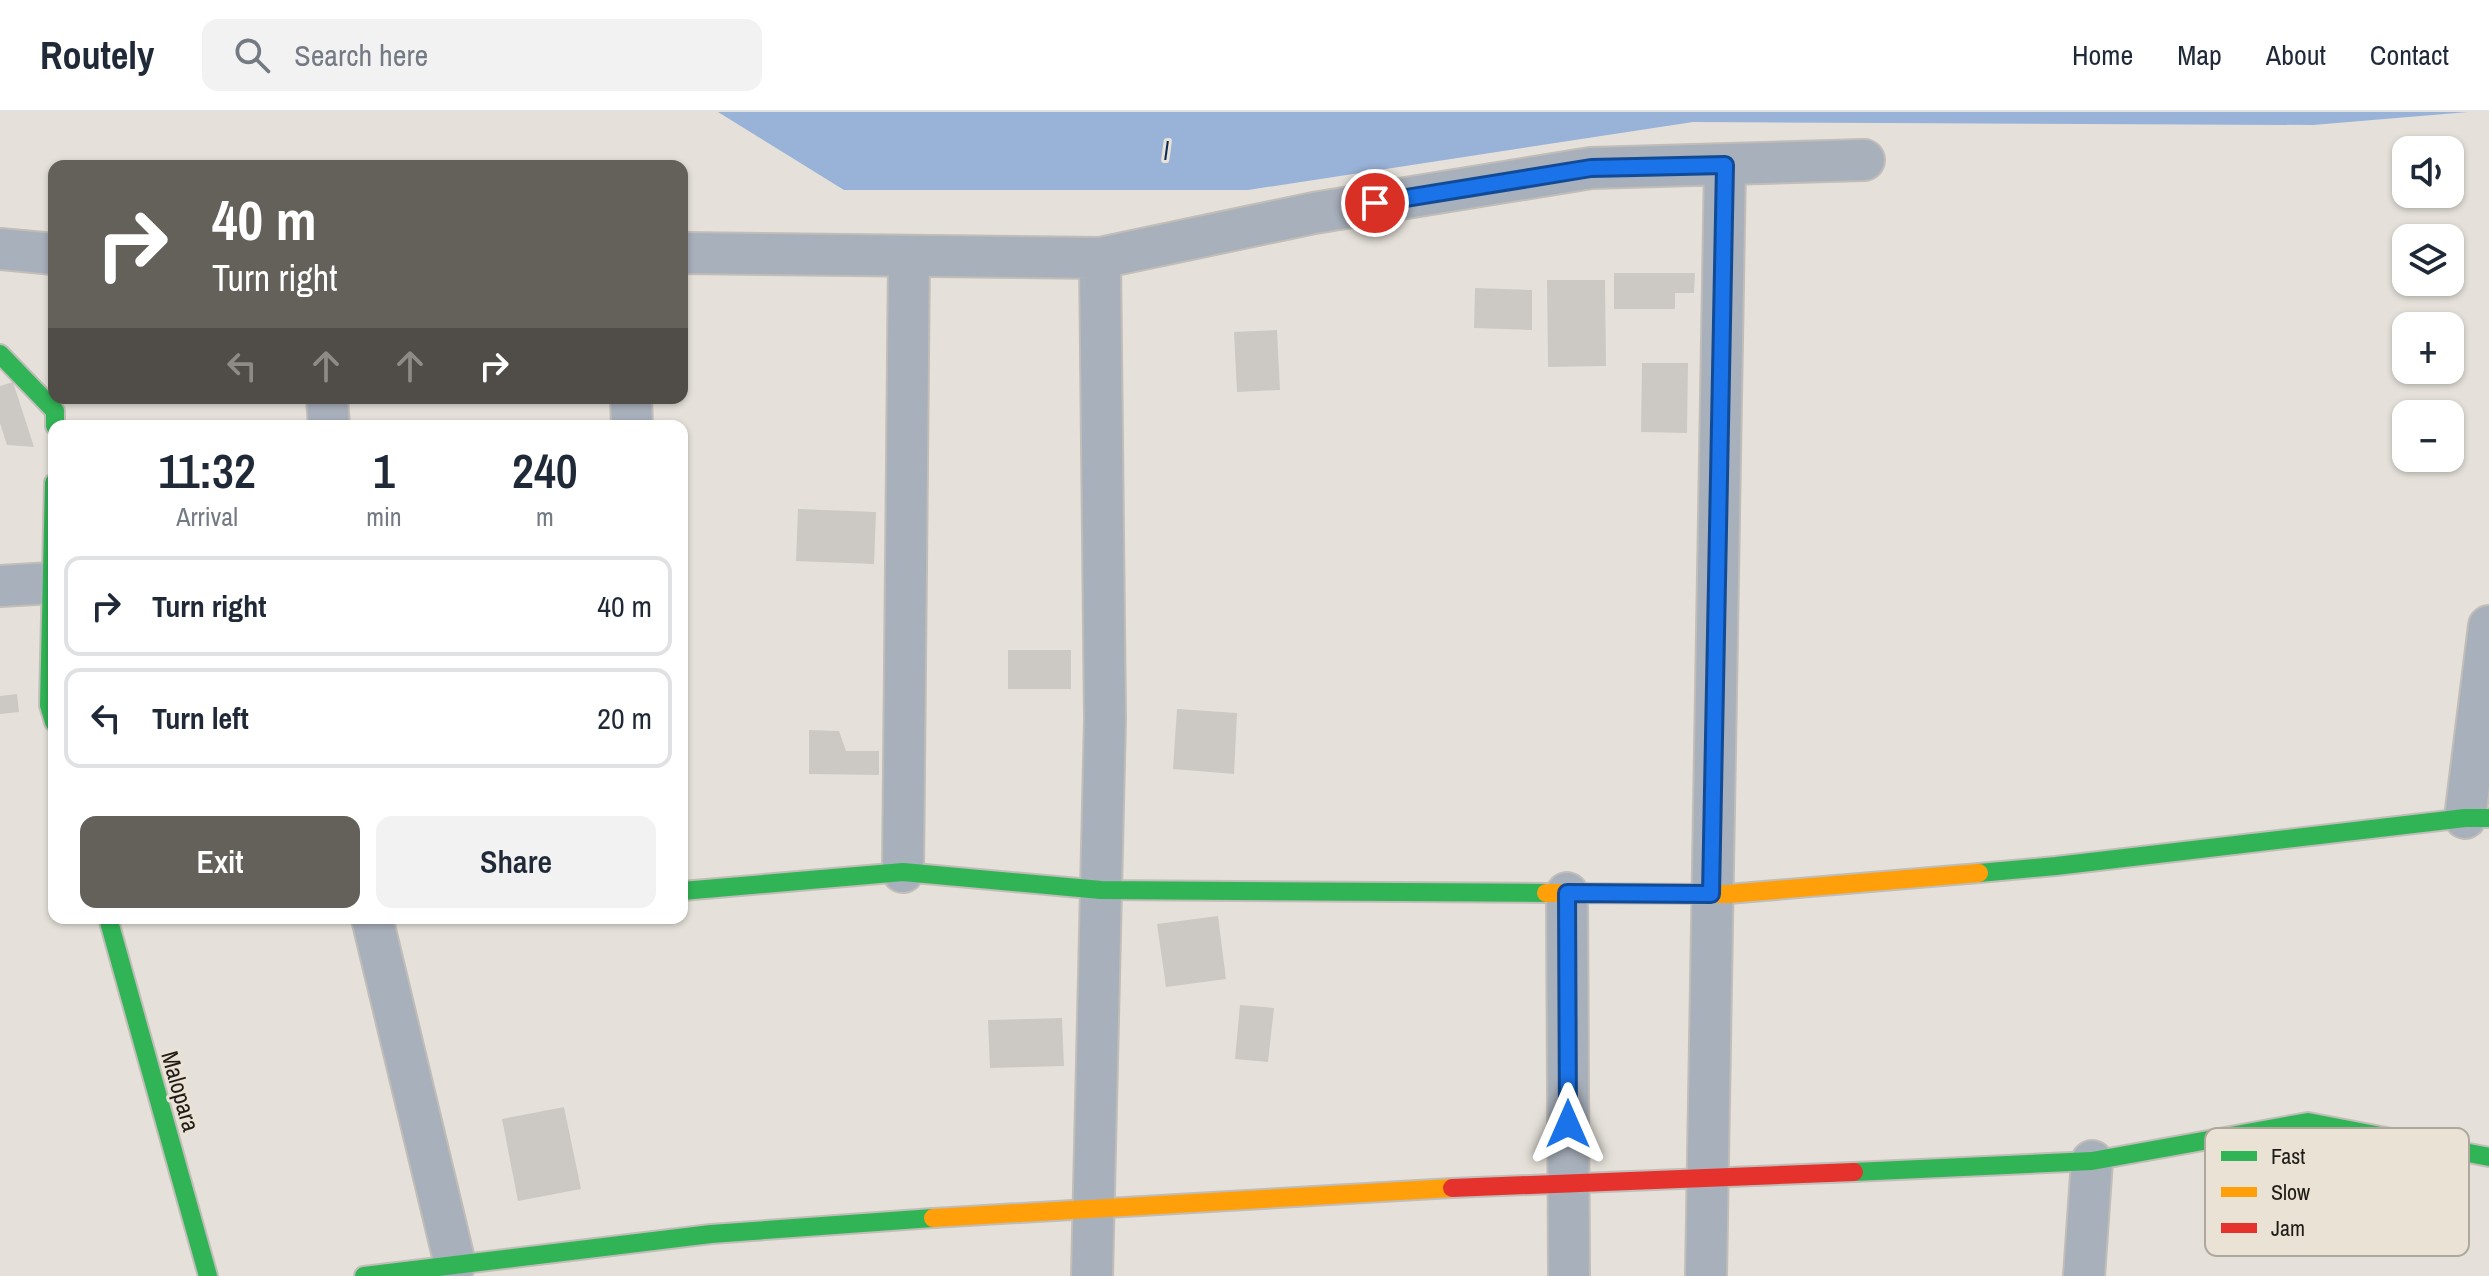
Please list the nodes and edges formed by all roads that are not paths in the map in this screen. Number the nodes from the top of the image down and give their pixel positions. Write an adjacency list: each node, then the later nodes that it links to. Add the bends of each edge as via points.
1 (1864, 160): 2 (street)
2 (1725, 165): 7 (street, via 1591,168 1314,213); 18 (street)
3 (0, 249): 4 (street)
4 (48, 253)
5 (688, 253): 6 (street)
6 (909, 256): 7 (street); 14 (street)
7 (1100, 258): 16 (street, via 1105,719)
8 (0, 354): 9 (street)
9 (48, 404)
10 (48, 583): 11 (street)
11 (0, 586)
12 (2489, 626): 13 (street)
13 (2477, 818): 18 (street, via 2056,866)
14 (903, 872): 15 (street); 16 (street)
15 (688, 890)
16 (1101, 890): 17 (street); 29 (street)
17 (1567, 893): 18 (street); 28 (street)
18 (1711, 894): 27 (street)
19 (110, 924): 31 (street, Malopara)
20 (373, 924): 30 (street)
21 (2275, 1128): 22 (street, via 2308,1122)
22 (2339, 1128)
23 (2205, 1141): 26 (street)
24 (2469, 1153): 25 (street)
25 (2489, 1157)
26 (2092, 1161): 27 (street); 36 (street)
27 (1707, 1178): 28 (street); 35 (street)
28 (1568, 1182): 29 (street); 34 (street)
29 (1093, 1207): 30 (street, via 711,1234); 33 (street)
30 (455, 1264): 32 (street)
31 (208, 1276)
32 (364, 1276)
33 (1092, 1276)
34 (1569, 1276)
35 (1706, 1276)
36 (2084, 1276)

